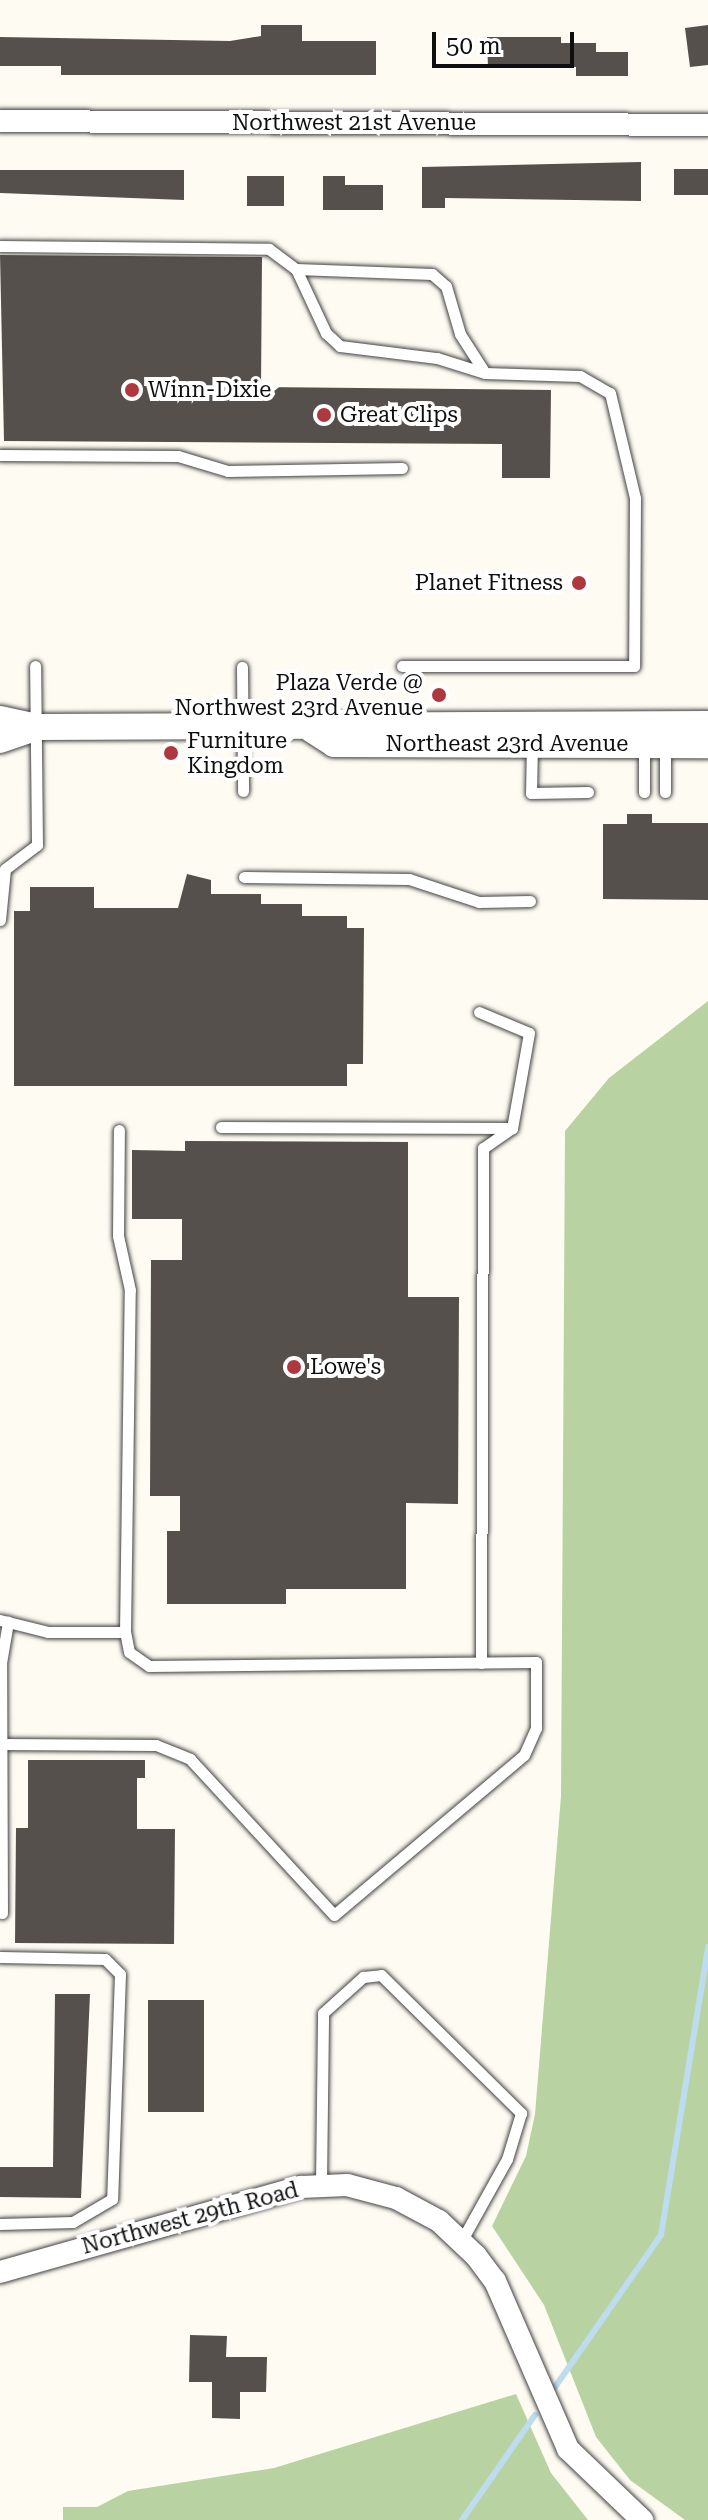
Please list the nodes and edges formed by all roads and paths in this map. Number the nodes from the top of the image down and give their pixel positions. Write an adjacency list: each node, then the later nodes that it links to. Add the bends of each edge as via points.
1 (0, 121): 2 (street, Northwest 21st Avenue)
2 (708, 125)
3 (0, 246): 4 (lane, via 250,246 269,249)
4 (296, 269): 5 (lane, via 326,333 340,346 437,358); 5 (lane, via 432,274 446,286 460,334)
5 (485, 373): 9 (lane, via 580,376 618,406 635,498 634,666)
6 (0, 455): 7 (lane, via 178,456 228,471)
7 (402, 468)
8 (35, 666): 13 (lane)
9 (402, 666)
10 (242, 667): 14 (lane)
11 (0, 719): 13 (street)
12 (708, 724): 15 (street, Northeast 23rd Avenue)
13 (38, 727): 14 (street, Northeast 23rd Avenue); 16 (street, Northeast 23rd Avenue); 25 (lane, via 37,845 5,869)
14 (243, 728): 15 (street, Northeast 23rd Avenue, via 311,729 335,722); 19 (lane)
15 (532, 734): 17 (street, Northeast 23rd Avenue); 20 (lane, via 531,793)
16 (0, 740)
17 (654, 745): 18 (street, Northeast 23rd Avenue); 21 (lane); 22 (lane)
18 (708, 745)
19 (243, 791)
20 (588, 792)
21 (644, 792)
22 (665, 792)
23 (244, 877): 24 (lane, via 409,879 479,902)
24 (530, 901)
25 (0, 920)
26 (479, 1012): 28 (lane, via 529,1033)
27 (221, 1127): 28 (lane)
28 (512, 1128): 32 (lane, via 483,1148)
29 (119, 1130): 31 (lane, via 118,1236 130,1290)
30 (4, 1621): 31 (lane, via 48,1632); 33 (lane)
31 (125, 1632): 32 (lane, via 129,1652 149,1666)
32 (481, 1663): 33 (lane, via 536,1662 536,1728 524,1755 334,1915 190,1759 156,1745)
33 (1, 1744): 34 (lane)
34 (2, 1913)
35 (0, 1957): 37 (lane, via 105,1959 120,1974 112,2199 73,2222)
36 (321, 2184): 38 (street, Northwest 29th Road, via 396,2198); 38 (lane, via 323,2013 363,1977 381,1975 521,2113 507,2159); 39 (street, Northwest 29th Road, via 249,2198)
37 (0, 2224)
38 (462, 2240): 40 (street, Northwest 29th Road, via 495,2281 568,2449)
39 (0, 2272)
40 (642, 2520)

